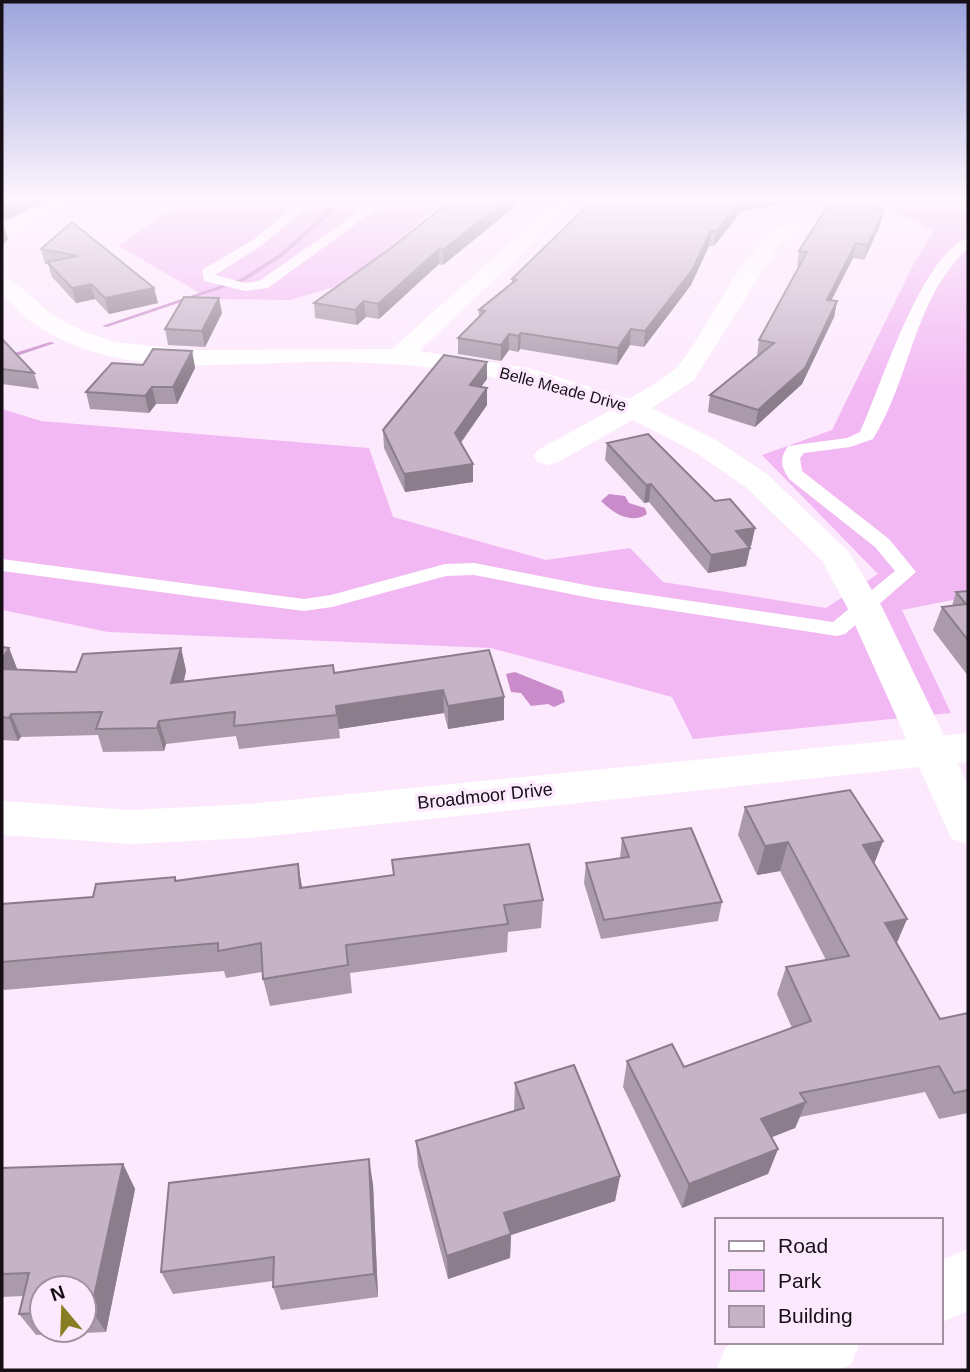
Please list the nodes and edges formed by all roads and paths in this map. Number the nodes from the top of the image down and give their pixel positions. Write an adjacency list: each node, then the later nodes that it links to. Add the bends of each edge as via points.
1 (224, 263): 2 (lane, via 207,273 217,282 245,287 263,285)
2 (297, 263)
3 (500, 263): 7 (street)
4 (757, 263): 8 (street, via 685,374)
5 (944, 263): 11 (lane, via 867,435 852,442 804,447 794,450 790,458 797,477 900,558 906,572)
6 (2, 284): 7 (street, Belle Meade Drive, via 42,319 87,341 143,353 214,359)
7 (401, 354): 8 (street, Belle Meade Drive, via 520,375)
8 (634, 408): 9 (street); 11 (street, Belle Meade Drive, via 706,447 775,494 836,558)
9 (548, 456)
10 (2, 565): 11 (lane, via 304,605 445,570 474,569 596,593 837,629)
11 (863, 605): 12 (street, Belle Meade Drive)
12 (948, 749): 13 (street, Broadmoor Drive, via 249,821 131,827); 14 (street, Belle Meade Drive)
13 (2, 818)
14 (968, 827)
15 (968, 1280): 16 (street)
16 (942, 1291)
17 (822, 1344): 18 (street)
18 (748, 1370)

